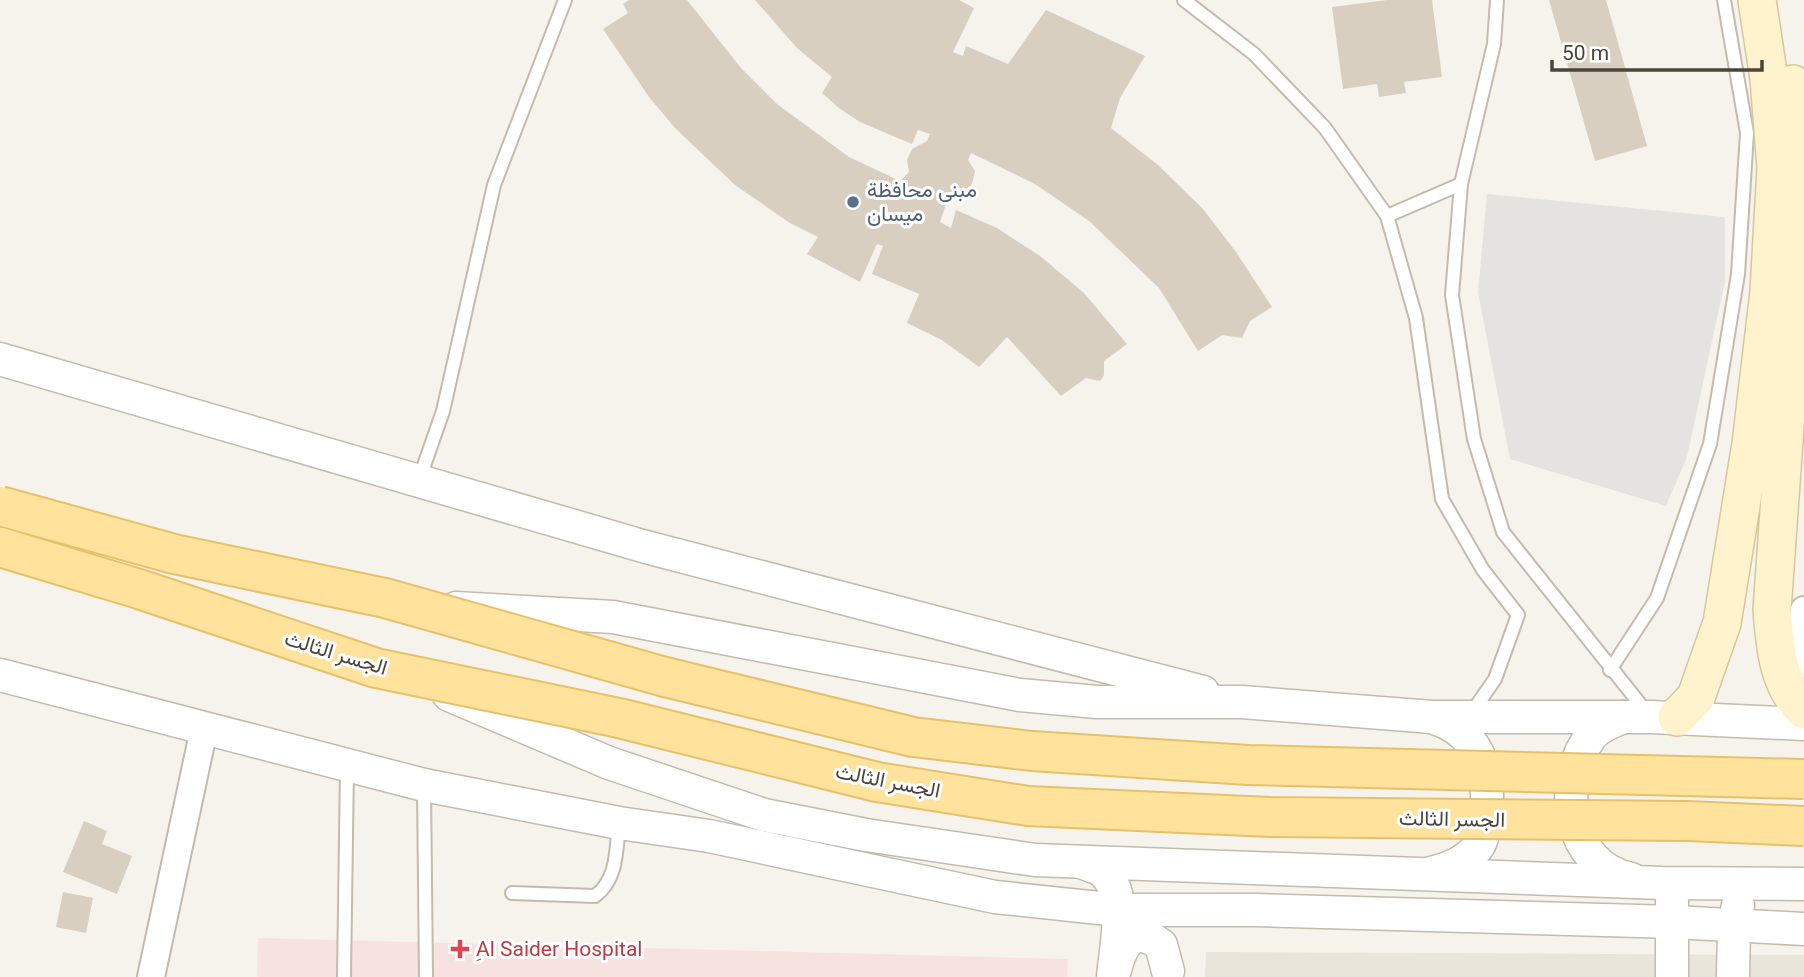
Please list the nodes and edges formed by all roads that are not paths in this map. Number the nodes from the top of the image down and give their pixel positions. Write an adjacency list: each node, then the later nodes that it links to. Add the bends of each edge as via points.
1 (565, 0): 10 (lane, via 494,185 443,411)
2 (1184, 0): 8 (lane, via 1254,54 1325,128)
3 (1497, 0): 7 (lane, via 1494,44)
4 (1724, 0): 16 (lane, via 1747,133 1738,274 1710,444 1657,598)
5 (1757, 0): 22 (main road, via 1776,167 1769,292 1751,443 1722,623 1696,697)
6 (1777, 0): 20 (main road, via 1793,77 1801,201 1772,610 1780,673 1792,698)
7 (1461, 184): 8 (lane); 16 (lane, via 1452,295 1474,439 1503,532)
8 (1387, 216): 23 (lane, via 1416,318 1442,499 1483,569 1518,615 1495,679)
9 (0, 359): 10 (street)
10 (419, 480): 19 (street, via 646,547)
11 (0, 506): 13 (main road, bridge, via 174,554)
12 (0, 547): 15 (main road, الجسر الثالث, bridge)
13 (385, 598): 19 (street, bridge, via 450,608 612,617 996,691 1097,702); 27 (main road, bridge, via 664,677 913,737 1032,751 1248,765)
14 (1804, 610): 18 (street, via 1800,680)
15 (376, 668): 30 (main road, الجسر الثالث, bridge, via 619,718 877,782 1028,806 1270,817); 31 (street, bridge, via 609,762 764,815 866,835)
16 (1610, 670): 22 (lane)
17 (0, 675): 25 (street)
18 (1804, 699)
19 (1242, 702): 21 (street)
20 (1804, 710)
21 (1432, 717): 23 (street); 33 (street, via 1463,733 1478,751 1488,799 1478,847 1463,861)
22 (1651, 717): 23 (street); 24 (street); 34 (street, via 1607,724 1591,736 1573,780 1570,801 1582,845 1596,861 1626,878)
23 (1468, 718)
24 (1804, 724)
25 (204, 729): 26 (street); 46 (street)
26 (346, 767): 28 (street); 47 (lane)
27 (1804, 779)
28 (424, 785): 29 (street); 48 (lane)
29 (619, 823): 37 (lane, via 614,869 604,890 595,896); 38 (street, via 709,836 995,897)
30 (1804, 826)
31 (1068, 862): 32 (street); 38 (street, via 1102,871 1115,888)
32 (1335, 872): 33 (street); 40 (street)
33 (1419, 875): 34 (street)
34 (1655, 883): 35 (street); 41 (street, via 1670,892)
35 (1758, 883): 36 (street); 42 (street, via 1740,899)
36 (1804, 884)
37 (512, 893)
38 (1118, 910): 39 (street); 45 (street)
39 (1209, 912): 40 (street); 44 (street, via 1178,930)
40 (1338, 912): 41 (street)
41 (1674, 922): 42 (street); 49 (street)
42 (1734, 926): 43 (street); 50 (street)
43 (1804, 929)
44 (1168, 974): 45 (street, via 1161,945 1142,936 1124,944)
45 (1113, 975)
46 (151, 977)
47 (344, 977)
48 (426, 977)
49 (1672, 977)
50 (1733, 977)

